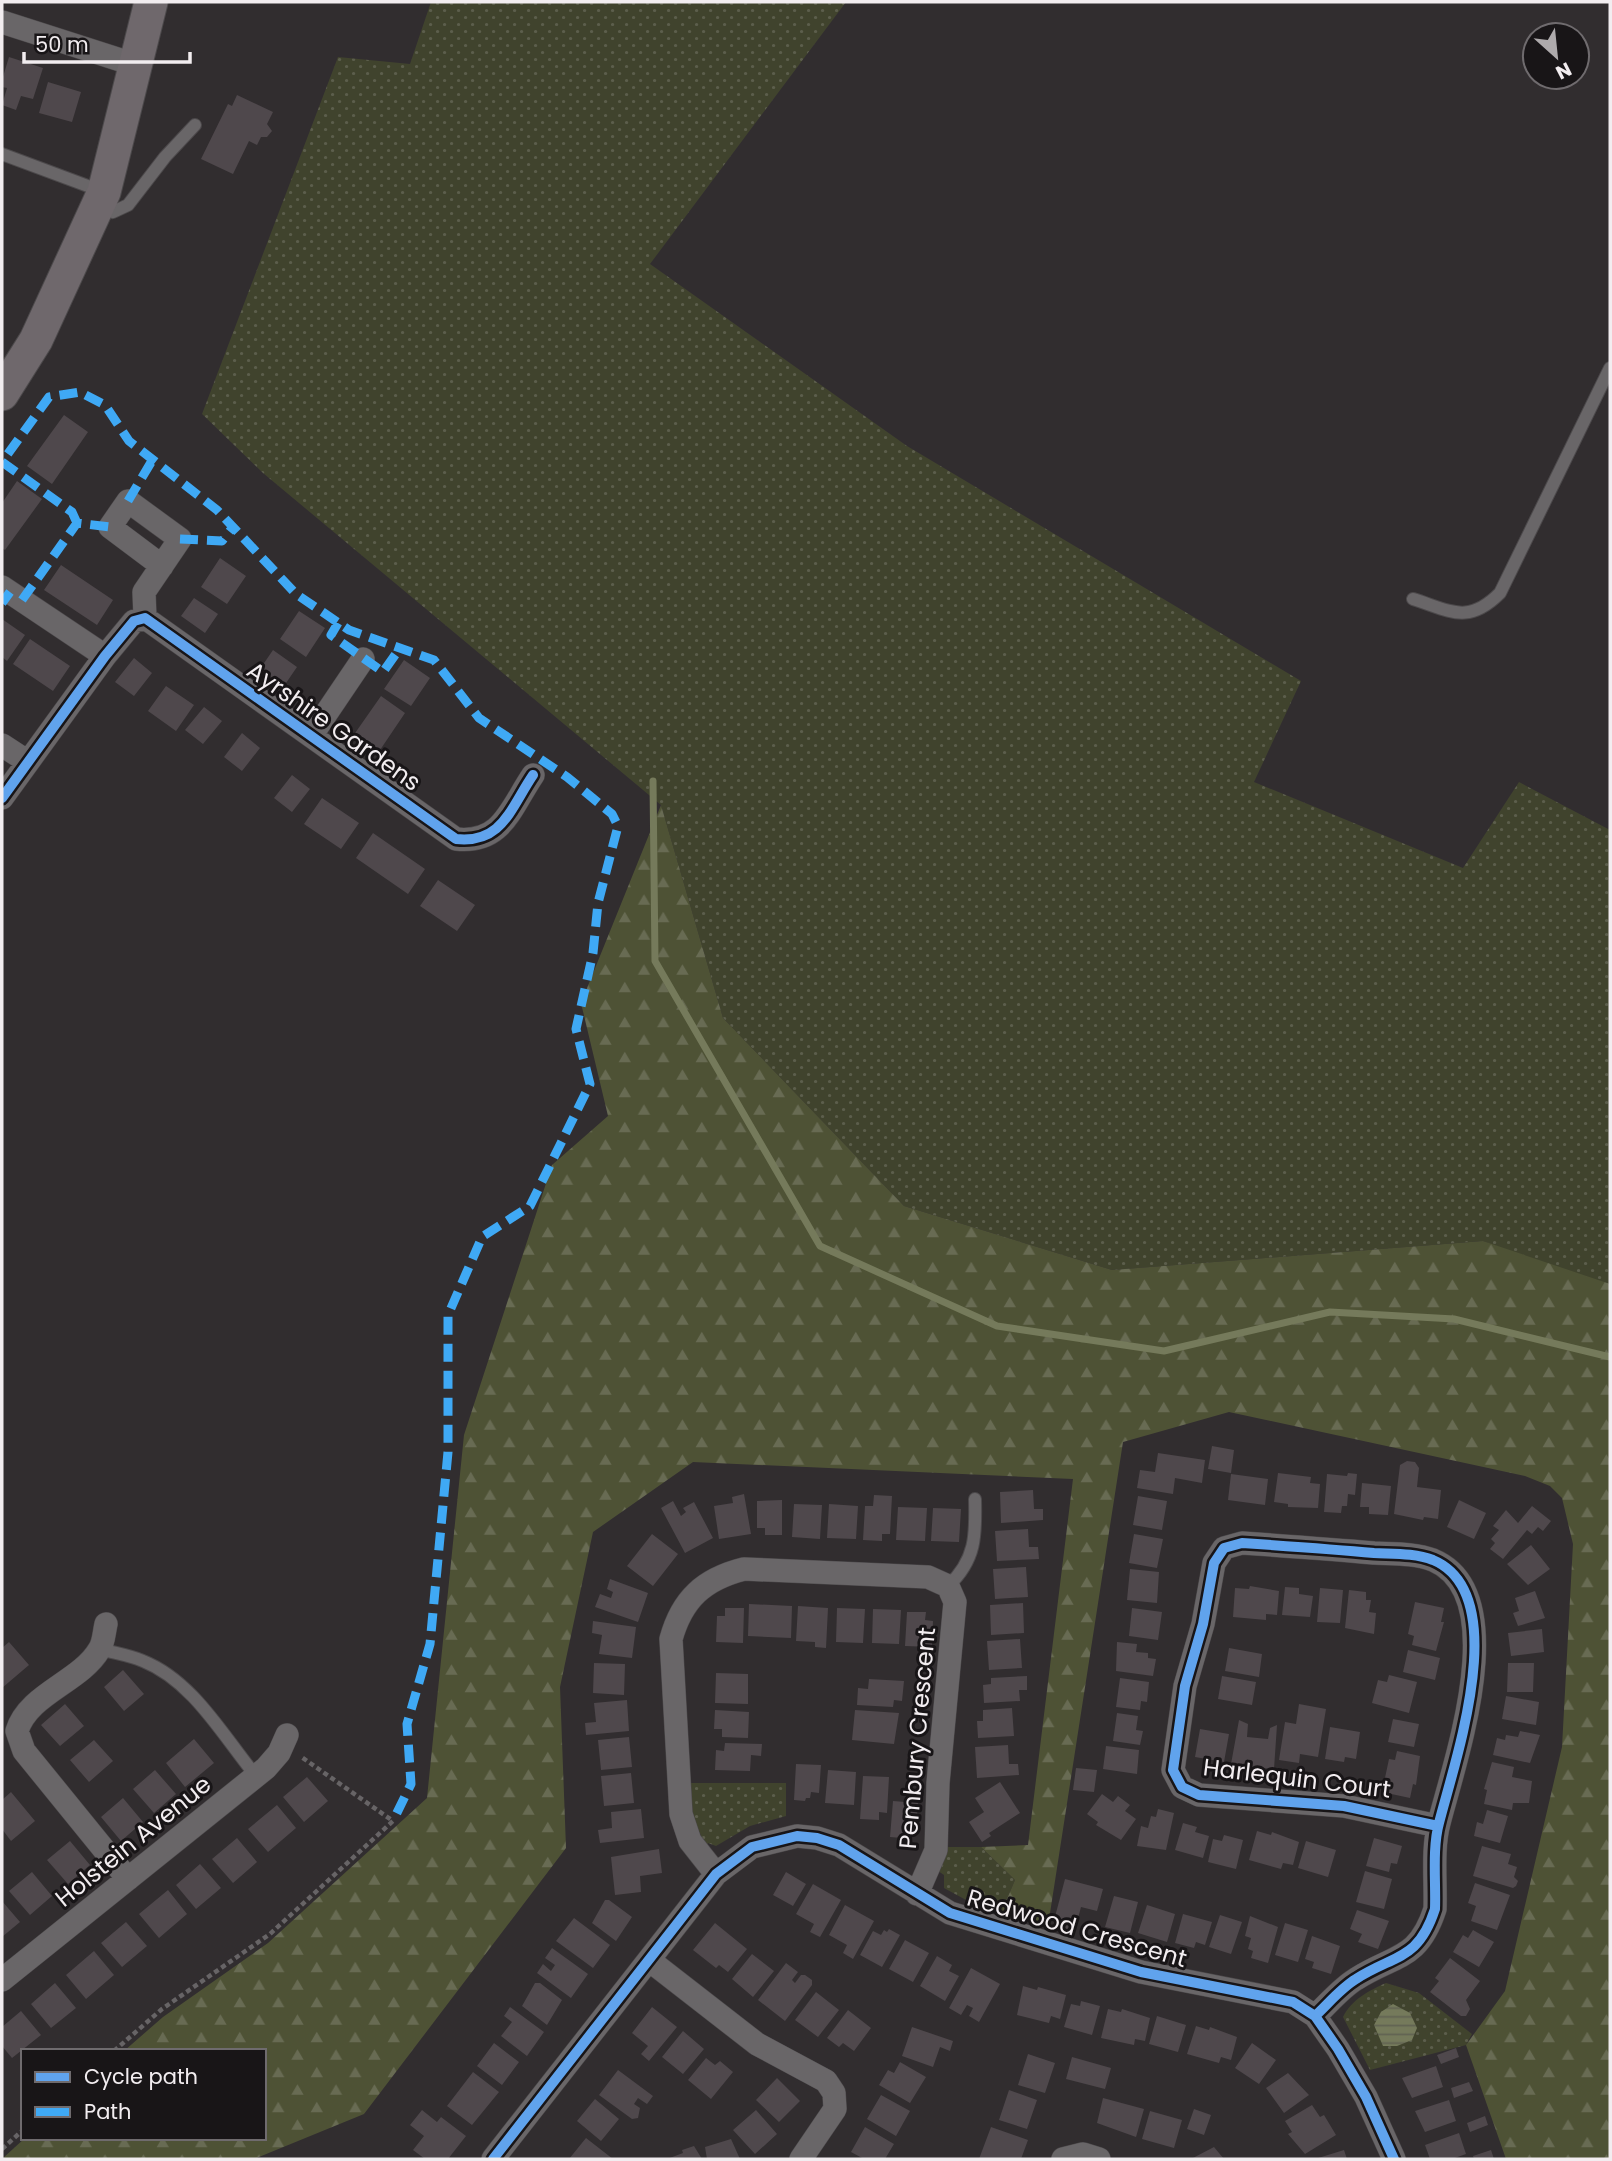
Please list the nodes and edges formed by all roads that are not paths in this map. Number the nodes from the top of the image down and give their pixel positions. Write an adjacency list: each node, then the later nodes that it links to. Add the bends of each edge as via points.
1 (151, 2): 3 (street)
2 (2, 22): 3 (street)
3 (136, 65): 6 (street)
4 (195, 125): 6 (lane, via 128,205 113,212)
5 (2, 154): 6 (lane)
6 (103, 195): 8 (street, via 36,340)
7 (1610, 368): 11 (lane, via 1500,593 1484,609 1460,613)
8 (2, 394)
9 (162, 566): 12 (street, via 144,592)
10 (2, 587): 13 (street)
11 (1413, 599)
12 (145, 618): 13 (street, via 134,621); 15 (street, Ayrshire Gardens)
13 (106, 656): 17 (street)
14 (363, 659): 15 (street)
15 (311, 736): 18 (street, Ayrshire Gardens, via 456,839 476,841 494,834)
16 (2, 745): 17 (street)
17 (28, 762): 19 (street)
18 (533, 775)
19 (2, 798)
20 (975, 1499): 21 (lane, via 973,1552)
21 (948, 1586): 28 (street, via 928,1577 744,1569 721,1574 690,1597 677,1616 671,1639 681,1814 690,1841); 30 (street, Pembury Crescent, via 955,1602 937,1783 939,1827 930,1869)
22 (106, 1623): 23 (street)
23 (100, 1649): 24 (street); 26 (lane, via 143,1661 172,1678 216,1722)
24 (9, 1728): 29 (street)
25 (285, 1739): 26 (street, Holstein Avenue, via 279,1753)
26 (256, 1776): 29 (street, Holstein Avenue)
27 (1438, 1826): 27 (street, Harlequin Court, via 1344,1805 1199,1795 1182,1787 1174,1770 1185,1686 1214,1563 1224,1548 1241,1543 1418,1557 1434,1561 1458,1583 1473,1615 1475,1646 1450,1790); 33 (street, Harlequin Court, via 1435,1909 1425,1934 1412,1950 1357,1979)
28 (716, 1874): 30 (street, Redwood Crescent, via 752,1847 797,1836 839,1845); 31 (street, Redwood Crescent)
29 (128, 1878): 32 (street, Holstein Avenue)
30 (917, 1894): 33 (street, Redwood Crescent, via 950,1913 1034,1941 1141,1972 1293,2002)
31 (649, 1960): 34 (street, Redwood Crescent); 35 (street, via 757,2044 831,2087 835,2109)
32 (2, 1980)
33 (1315, 2016): 38 (street, via 1366,2097)
34 (493, 2159)
35 (801, 2159)
36 (1063, 2159): 37 (street, via 1083,2154)
37 (1099, 2159)
38 (1394, 2159)

